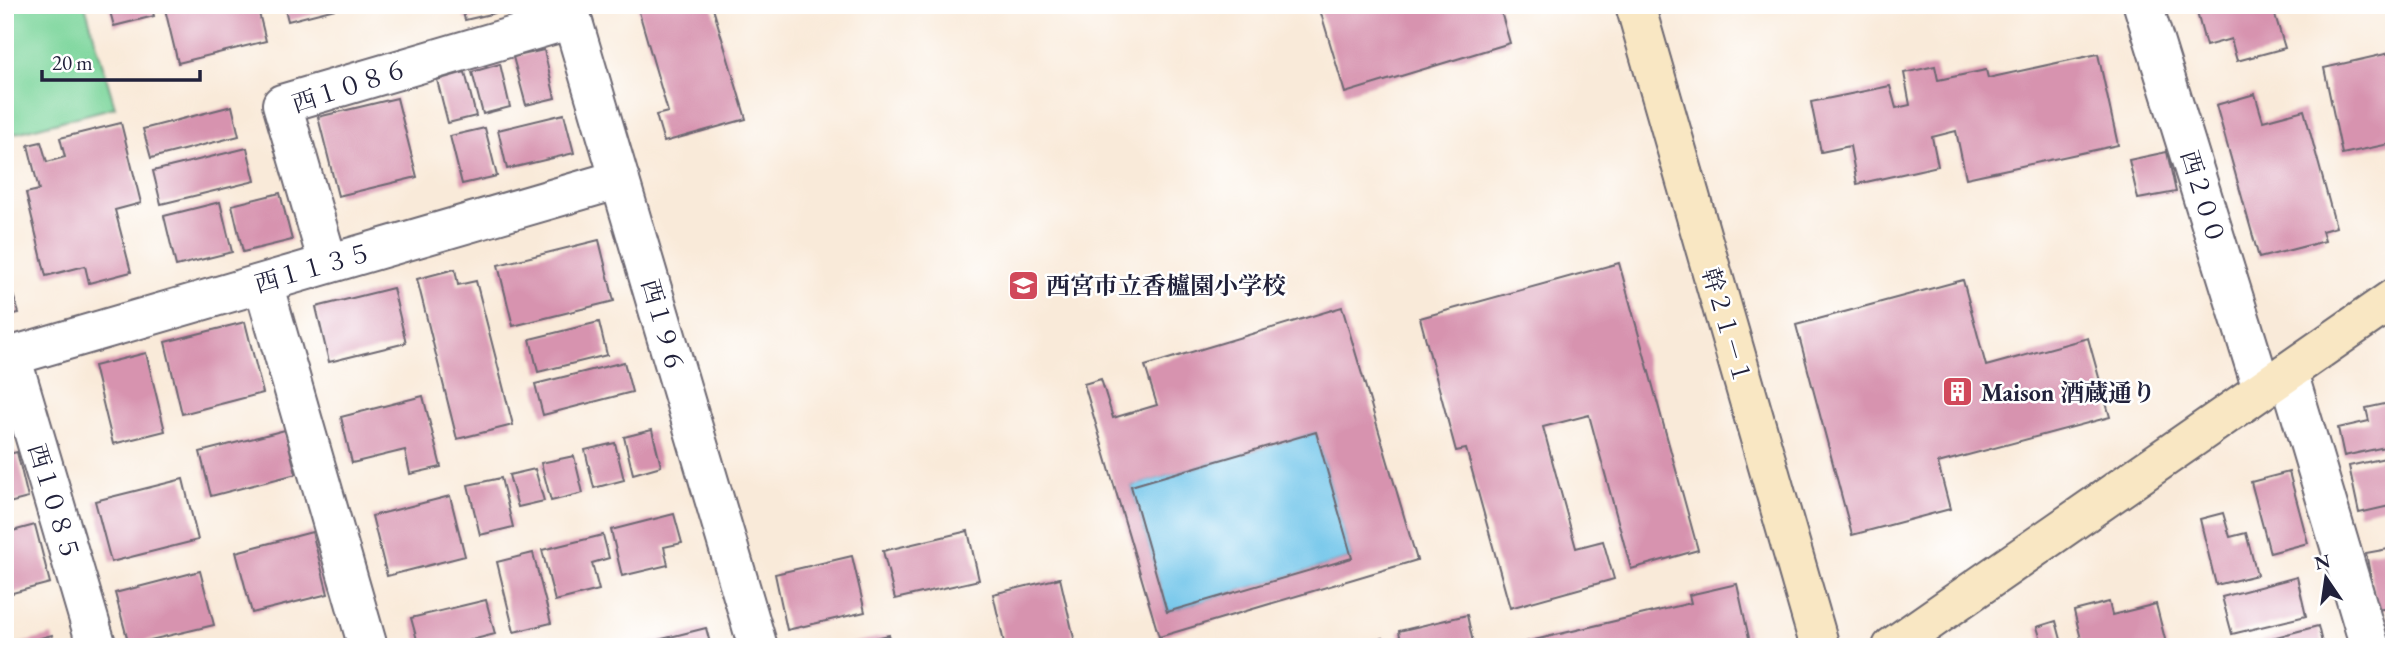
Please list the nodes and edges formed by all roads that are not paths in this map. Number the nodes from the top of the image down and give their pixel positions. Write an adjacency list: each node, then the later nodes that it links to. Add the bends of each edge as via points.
1 (1635, 5): 13 (street, 幹２１－１)
2 (2143, 5): 9 (street, 西２００)
3 (570, 12): 4 (street, 西１９６); 5 (street, 西１０８６, via 282,104)
4 (620, 179): 5 (street, 西１１３５); 12 (street, 西１９６)
5 (328, 263): 6 (street, 西１１３５)
6 (263, 283): 8 (street, 西１１３５); 11 (street)
7 (2394, 298): 9 (street)
8 (8, 357): 10 (street, 西１０８５)
9 (2275, 381): 14 (street); 15 (street, 西２００)
10 (97, 647)
11 (368, 647)
12 (758, 647)
13 (1820, 647)
14 (1892, 647)
15 (2370, 647)

